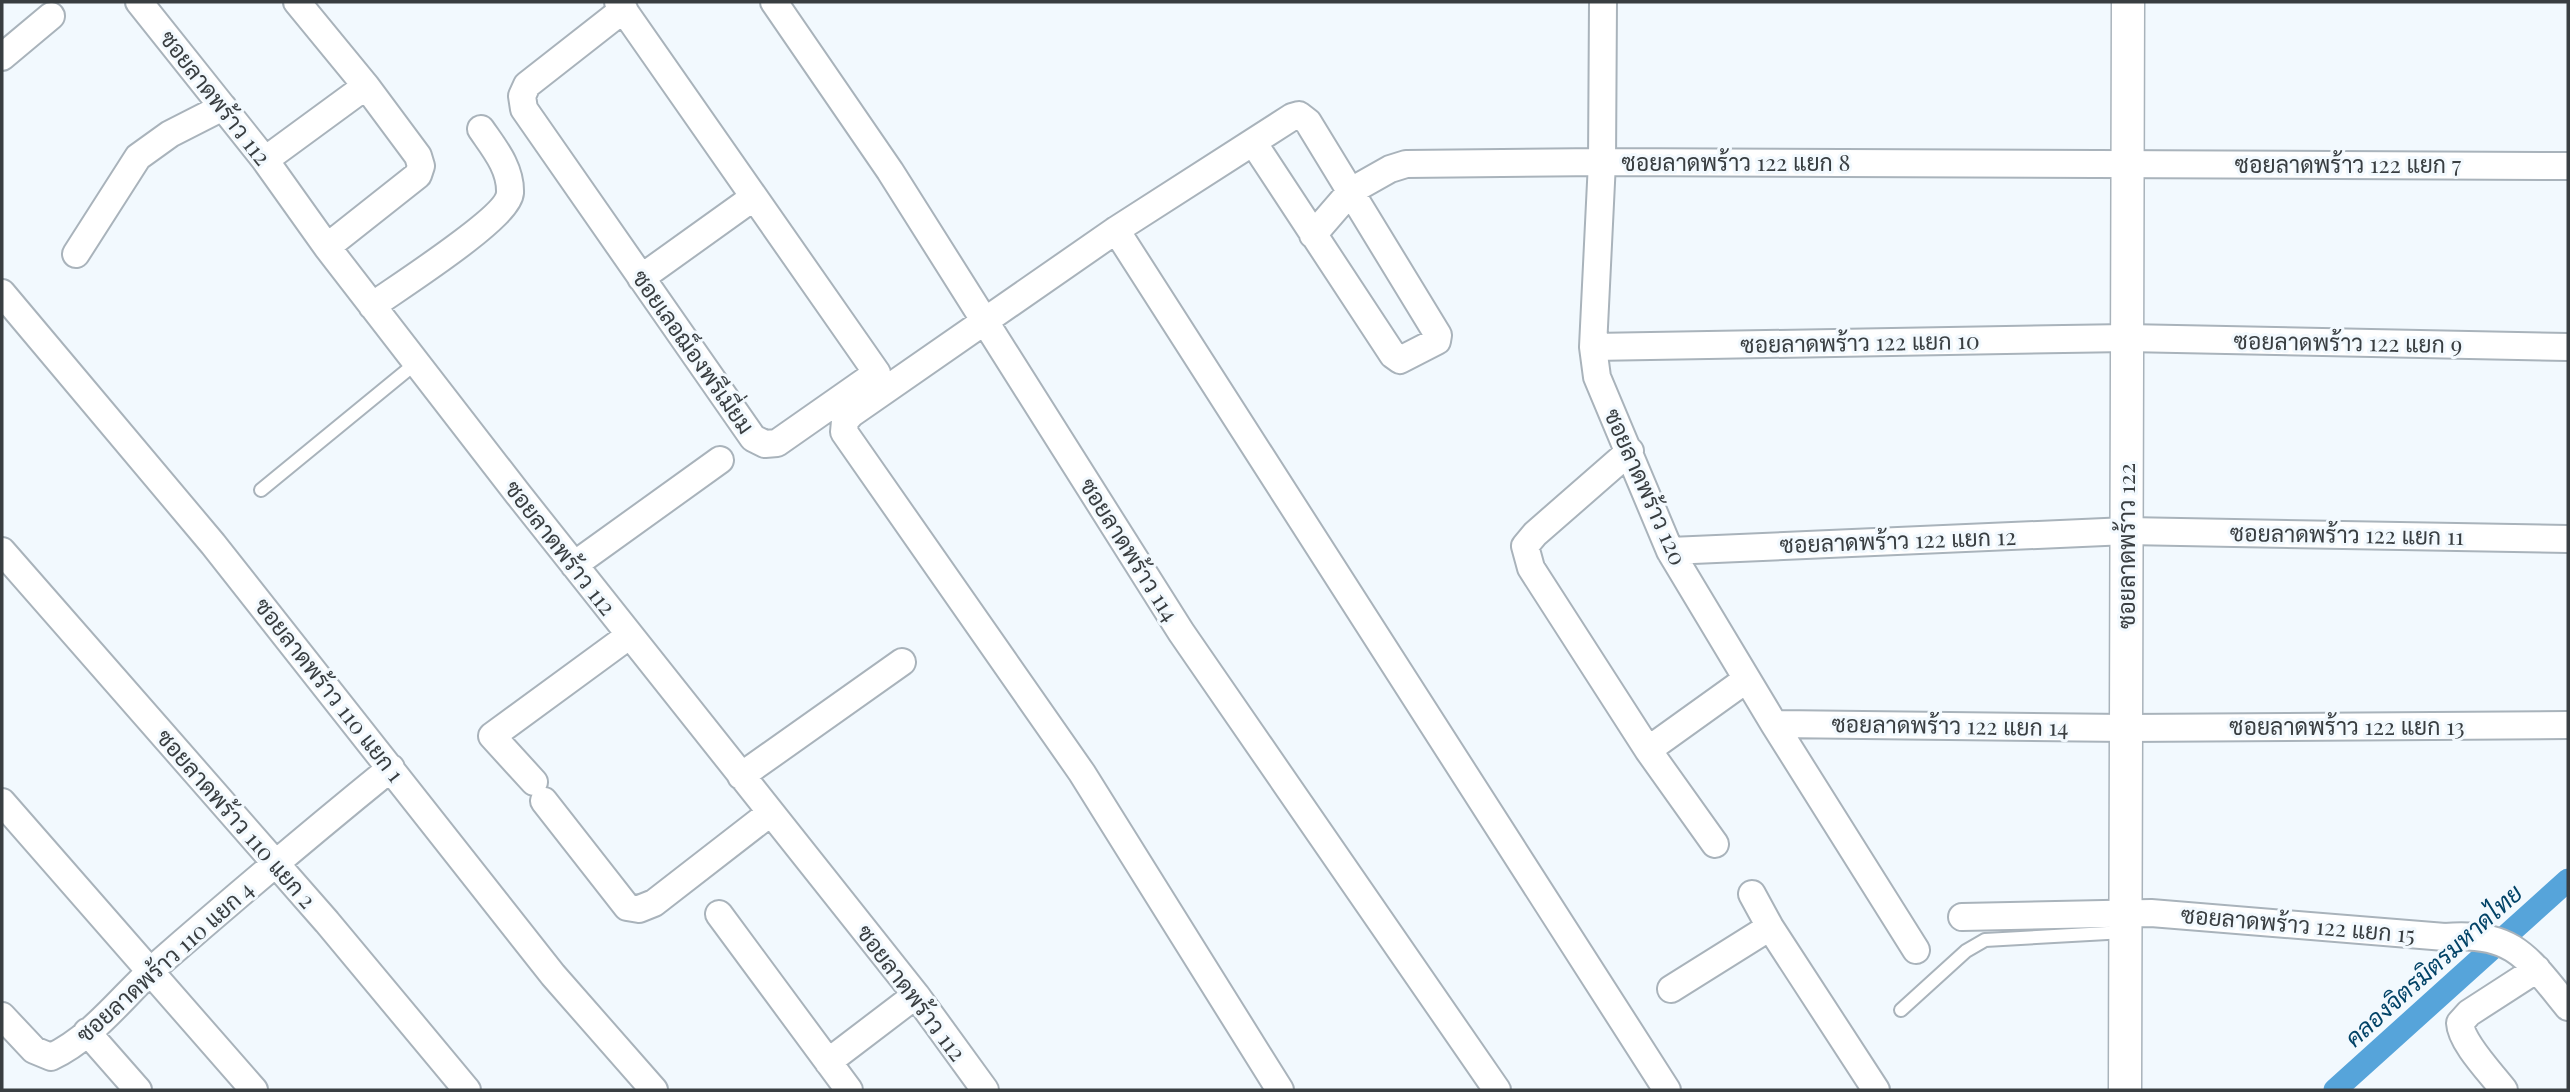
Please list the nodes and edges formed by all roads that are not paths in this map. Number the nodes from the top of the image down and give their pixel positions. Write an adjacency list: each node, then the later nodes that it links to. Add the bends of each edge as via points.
1 (139, 2): 10 (street, ซอยลาดพร้าว 112)
2 (297, 2): 9 (street)
3 (774, 2): 26 (street, ซอยลาดพร้าว 114)
4 (1603, 2): 14 (street, ซอยลาดพร้าว 120)
5 (2128, 2): 15 (street, ซอยลาดพร้าว 122)
6 (621, 6): 18 (street, ซอยเลอฌ็องพรีเมี่ยม); 23 (street, ซอยเลอฌ็องพรีเมี่ยม, via 527,85 522,103)
7 (51, 16): 8 (street)
8 (2, 57)
9 (366, 86): 13 (street); 21 (street, via 421,166 418,175)
10 (223, 107): 13 (street, ซอยลาดพร้าว 112); 22 (street, via 170,134 138,157)
11 (481, 129): 25 (street, via 507,169 510,195 501,210)
12 (1253, 142): 17 (street, via 1299,115); 19 (street); 20 (street)
13 (265, 160): 21 (street, ซอยลาดพร้าว 112)
14 (1602, 162): 15 (street, ซอยลาดพร้าว 122 แยก 8); 17 (street, ซอยลาดพร้าว 122 แยก 8, via 1406,164); 28 (street, ซอยลาดพร้าว 120)
15 (2127, 165): 16 (street, ซอยลาดพร้าว 122 แยก 7); 27 (street, ซอยลาดพร้าว 122)
16 (2568, 166)
17 (1351, 191): 20 (street, ซอยลาดพร้าว 122 แยก 8); 20 (street, via 1438,335 1437,341 1396,358)
18 (754, 197): 23 (street); 31 (street, ซอยเลอฌ็องพรีเมี่ยม)
19 (1116, 230): 26 (street); 76 (street)
20 (1313, 235)
21 (327, 247): 25 (street, ซอยลาดพร้าว 112)
22 (76, 254)
23 (641, 278): 31 (street, ซอยเลอฌ็องพรีเมี่ยม, via 759,443 778,442)
24 (2, 293): 47 (street, ซอยลาดพร้าว 110 แยก 1, via 213,544)
25 (372, 306): 30 (street, ซอยลาดพร้าว 112)
26 (985, 319): 31 (street); 75 (street, ซอยลาดพร้าว 114, via 1181,632)
27 (2127, 338): 28 (street, ซอยลาดพร้าว 122 แยก 10); 29 (street, ซอยลาดพร้าว 122 แยก 9); 35 (street, ซอยลาดพร้าว 122)
28 (1593, 347): 32 (street, ซอยลาดพร้าว 120, via 1597,377)
29 (2568, 347)
30 (416, 363): 34 (lane); 39 (street, ซอยลาดพร้าว 112)
31 (882, 381): 74 (street, via 845,421 844,432 1082,773)
32 (1630, 452): 38 (street, ซอยลาดพร้าว 120); 46 (street, via 1525,546 1531,568)
33 (720, 460): 39 (street)
34 (261, 490)
35 (2127, 531): 36 (street, ซอยลาดพร้าว 122 แยก 11); 38 (street, ซอยลาดพร้าว 122 แยก 12); 45 (street, ซอยลาดพร้าว 122)
36 (2568, 539)
37 (2, 551): 52 (street, ซอยลาดพร้าว 110 แยก 2)
38 (1670, 551): 42 (street, ซอยลาดพร้าว 120)
39 (574, 565): 40 (street, ซอยลาดพร้าว 112)
40 (629, 635): 48 (street, ซอยลาดพร้าว 112); 50 (street, via 492,736 627,907 639,909 654,903)
41 (902, 662): 48 (street)
42 (1746, 679): 43 (street, ซอยลาดพร้าว 120); 46 (street)
43 (1773, 724): 45 (street, ซอยลาดพร้าว 122 แยก 14); 58 (street, ซอยลาดพร้าว 120)
44 (2568, 725): 45 (street, ซอยลาดพร้าว 122 แยก 13)
45 (2126, 728): 56 (street, ซอยลาดพร้าว 122)
46 (1647, 750): 51 (street)
47 (391, 768): 52 (street, ซอยลาดพร้าว 110 แยก 4); 71 (street, ซอยลาดพร้าว 110 แยก 1, via 553,975)
48 (741, 776): 50 (street, ซอยลาดพร้าว 112)
49 (2, 802): 60 (street)
50 (770, 813): 62 (street, ซอยลาดพร้าว 112)
51 (1715, 844)
52 (274, 862): 60 (street, ซอยลาดพร้าว 110 แยก 4); 70 (street, ซอยลาดพร้าว 110 แยก 2)
53 (1752, 894): 57 (street)
54 (719, 914): 67 (street)
55 (1962, 917): 56 (street, ซอยลาดพร้าว 122 แยก 15)
56 (2126, 923): 59 (street, ซอยลาดพร้าว 122 แยก 15, via 2151,913 2445,937 2472,935 2508,943); 64 (lane, via 1985,940 1966,951); 78 (street, ซอยลาดพร้าว 122)
57 (1770, 927): 61 (street); 77 (street)
58 (1916, 950)
59 (2537, 969): 63 (street, ซอยลาดพร้าว 122 แยก 15); 79 (street, via 2460,1023 2468,1044)
60 (151, 971): 66 (street, ซอยลาดพร้าว 110 แยก 4); 69 (street)
61 (1671, 989)
62 (916, 995): 67 (street); 73 (street, ซอยลาดพร้าว 112)
63 (2568, 1007)
64 (1900, 1010)
65 (2, 1016): 66 (street, ซอยลาดพร้าว 110 แยก 4, via 34,1050 51,1057)
66 (87, 1032): 68 (street)
67 (828, 1062): 72 (street)
68 (138, 1090)
69 (254, 1090)
70 (467, 1090)
71 (654, 1090)
72 (849, 1090)
73 (985, 1090)
74 (1280, 1090)
75 (1497, 1090)
76 (1667, 1090)
77 (1876, 1090)
78 (2125, 1090)
79 (2504, 1090)

